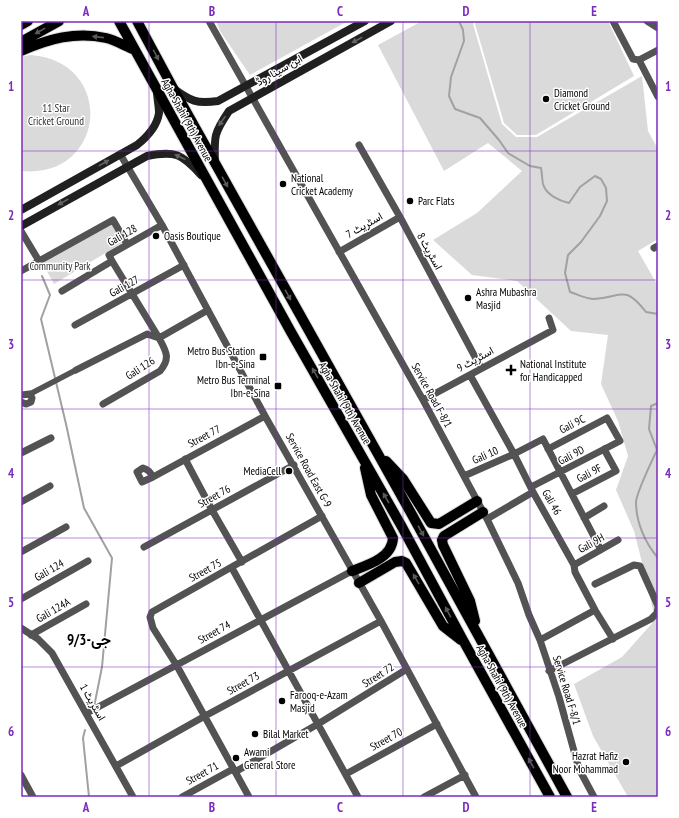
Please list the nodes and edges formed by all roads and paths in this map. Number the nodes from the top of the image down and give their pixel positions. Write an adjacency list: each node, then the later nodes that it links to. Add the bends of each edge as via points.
1 (28, 21): 10 (main road)
2 (59, 21): 12 (main road, one-way to 12)
3 (119, 21): 13 (main road, Agha Shahi (9th) Avenue)
4 (137, 21): 18 (main road, Agha Shahi (9th) Avenue, one-way to 18)
5 (209, 21): 17 (street, Service Road F-8/1)
6 (365, 21): 17 (main road, ابن سینا روڈ)
7 (391, 21): 21 (main road, ابن سینا روڈ, one-way to 21)
8 (613, 21): 16 (street, via 633,59)
9 (647, 21): 11 (street)
10 (21, 25)
11 (658, 28)
12 (21, 42)
13 (134, 50): 15 (main road, one-way to 15, via 107,38 76,35 42,42); 19 (main road, Agha Shahi (9th) Avenue)
14 (658, 50): 16 (street)
15 (21, 51)
16 (639, 60): 20 (street)
17 (246, 87): 18 (main road, ابن سینا روڈ, via 218,101 207,103 188,99); 21 (street, Service Road F-8/1)
18 (173, 88): 24 (main road, Agha Shahi (9th) Avenue)
19 (156, 89): 23 (main road, via 159,114 154,126 147,137); 26 (main road, Agha Shahi (9th) Avenue)
20 (657, 94)
21 (252, 99): 24 (main road, ابن سینا روڈ, one-way to 24, via 229,112 218,127 214,144); 33 (street, Service Road F-8/1)
22 (359, 145): 28 (street, اسٹریٹ 8)
23 (120, 154): 25 (street, Service Road East G-9); 27 (main road, one-way to 23)
24 (216, 165): 47 (main road, Agha Shahi (9th) Avenue, one-way to 47)
25 (127, 166): 26 (main road, one-way to 25, via 190,162 178,154 163,152 147,156); 29 (street, Service Road East G-9); 30 (main road, one-way to 30)
26 (208, 183): 48 (main road, Agha Shahi (9th) Avenue, one-way to 26)
27 (21, 210)
28 (400, 217): 33 (street, اسٹریٹ 7); 44 (street, اسٹریٹ 8)
29 (162, 225): 32 (street, Gali 128); 36 (street, Service Road East G-9)
30 (21, 226)
31 (21, 231): 34 (street)
32 (127, 244): 34 (street, via 113,220); 35 (street, Gali 128, via 109,255)
33 (339, 252): 51 (street, Service Road F-8/1)
34 (39, 261): 37 (street)
35 (112, 261): 38 (street, Gali 128); 39 (street)
36 (184, 265): 39 (street, Gali 127); 40 (street, Service Road East G-9)
37 (21, 271)
38 (62, 291)
39 (132, 294): 42 (street, Gali 127); 43 (street)
40 (208, 310): 43 (street); 54 (street, Service Road East G-9)
41 (549, 318): 44 (street, اسٹریٹ 9, via 553,330)
42 (75, 325)
43 (159, 338): 45 (street, via 147,334); 53 (street, Gali 126, via 166,351 165,365)
44 (481, 368): 46 (street, اسٹریٹ 9)
45 (76, 370): 49 (street)
46 (470, 375): 51 (street, اسٹریٹ 9); 61 (street, Gali 46)
47 (339, 385): 48 (main road, via 337,393 333,395); 57 (main road, Agha Shahi (9th) Avenue)
48 (325, 391): 62 (main road, Agha Shahi (9th) Avenue)
49 (30, 394): 50 (street); 52 (street, via 31,402)
50 (21, 395)
51 (423, 400): 66 (street, Service Road F-8/1)
52 (21, 402)
53 (102, 404)
54 (265, 416): 63 (street, Street 77); 64 (street, Service Road East G-9)
55 (607, 418): 58 (street, Gali 9C); 59 (street, Gali 9D, via 620,441)
56 (51, 438): 60 (street)
57 (374, 448): 71 (main road, via 402,479 430,523 439,524); 98 (main road, Agha Shahi (9th) Avenue, one-way to 98)
58 (548, 449): 61 (street, Gali 10, via 543,439); 65 (street)
59 (604, 449): 65 (street, Gali 9D); 70 (street, Gali 9F, via 616,471)
60 (21, 454)
61 (514, 454): 66 (street, Gali 10); 69 (street, Gali 46)
62 (362, 456): 87 (main road, via 371,495 393,538 390,550 382,557); 101 (main road, Agha Shahi (9th) Avenue, one-way to 62)
63 (185, 459): 67 (street, Street 77); 74 (street)
64 (294, 465): 74 (street, Street 76); 76 (street, Service Road East G-9)
65 (561, 473): 69 (street, Gali 9D); 70 (street)
66 (464, 476): 71 (street, Service Road F-8/1)
67 (153, 477)
68 (50, 486): 72 (street)
69 (532, 490): 75 (street, Gali 9D); 85 (street, Gali 46)
70 (572, 494): 77 (street)
71 (477, 501): 75 (street, Service Road F-8/1)
72 (21, 502)
73 (604, 506): 77 (street)
74 (212, 510): 80 (street, Street 76); 84 (street)
75 (485, 515): 98 (main road, via 444,536 442,540 470,601); 100 (street, Service Road F-8/1, via 518,584)
76 (322, 516): 84 (street, Street 75); 87 (street, Service Road East G-9)
77 (584, 518): 81 (street)
78 (66, 527): 82 (street)
79 (618, 540): 81 (street, Gali 9H)
80 (144, 547)
81 (601, 550): 85 (street, Gali 9H)
82 (21, 552)
83 (88, 561): 90 (street, Gali 124)
84 (242, 562): 86 (street, Street 75)
85 (574, 565): 93 (street, Gali 46, via 575,572)
86 (232, 568): 94 (street); 102 (street, Street 75, via 152,612 150,621)
87 (352, 571): 88 (street, Service Road East G-9); 94 (street, Street 74)
88 (360, 583): 95 (street, Service Road East G-9); 101 (main road, one-way to 88, via 443,626 406,563 395,562)
89 (595, 584): 92 (street, via 634,565 640,566)
90 (21, 599)
91 (86, 604): 97 (street, Gali 124A)
92 (658, 607): 99 (street, via 657,613 651,619)
93 (595, 610): 99 (street, Gali 46); 100 (street)
94 (260, 620): 102 (street, Street 74); 104 (street)
95 (381, 621): 103 (street, Service Road East G-9); 104 (street, Street 73)
96 (21, 628): 97 (street, اسٹریٹ 1)
97 (31, 635): 106 (street, اسٹریٹ 1, via 52,653)
98 (478, 635): 123 (main road, Agha Shahi (9th) Avenue)
99 (613, 639): 105 (street)
100 (540, 640): 105 (street, Service Road F-8/1)
101 (464, 642): 122 (main road, Agha Shahi (9th) Avenue, one-way to 101)
102 (176, 666): 106 (street, Street 74); 107 (street, Street 75)
103 (408, 669): 108 (street, Street 72); 109 (street, Service Road East G-9)
104 (288, 671): 107 (street, Street 73); 108 (street)
105 (549, 671): 124 (street, Service Road F-8/1, via 559,697 578,769)
106 (87, 713): 110 (street, اسٹریٹ 1)
107 (205, 716): 110 (street, Street 73); 111 (street, Street 75)
108 (318, 724): 111 (street, Street 72); 112 (street)
109 (437, 724): 112 (street, Street 70); 114 (street, Service Road East G-9)
110 (116, 766): 116 (street, اسٹریٹ 1)
111 (234, 770): 117 (street, Street 71); 118 (street, Street 75)
112 (346, 774): 119 (street)
113 (21, 775): 115 (street)
114 (465, 775): 120 (street); 121 (street, Service Road East G-9)
115 (32, 797)
116 (133, 797)
117 (182, 797)
118 (249, 797)
119 (358, 797)
120 (424, 797)
121 (476, 797)
122 (550, 797)
123 (567, 797)
124 (594, 797)

